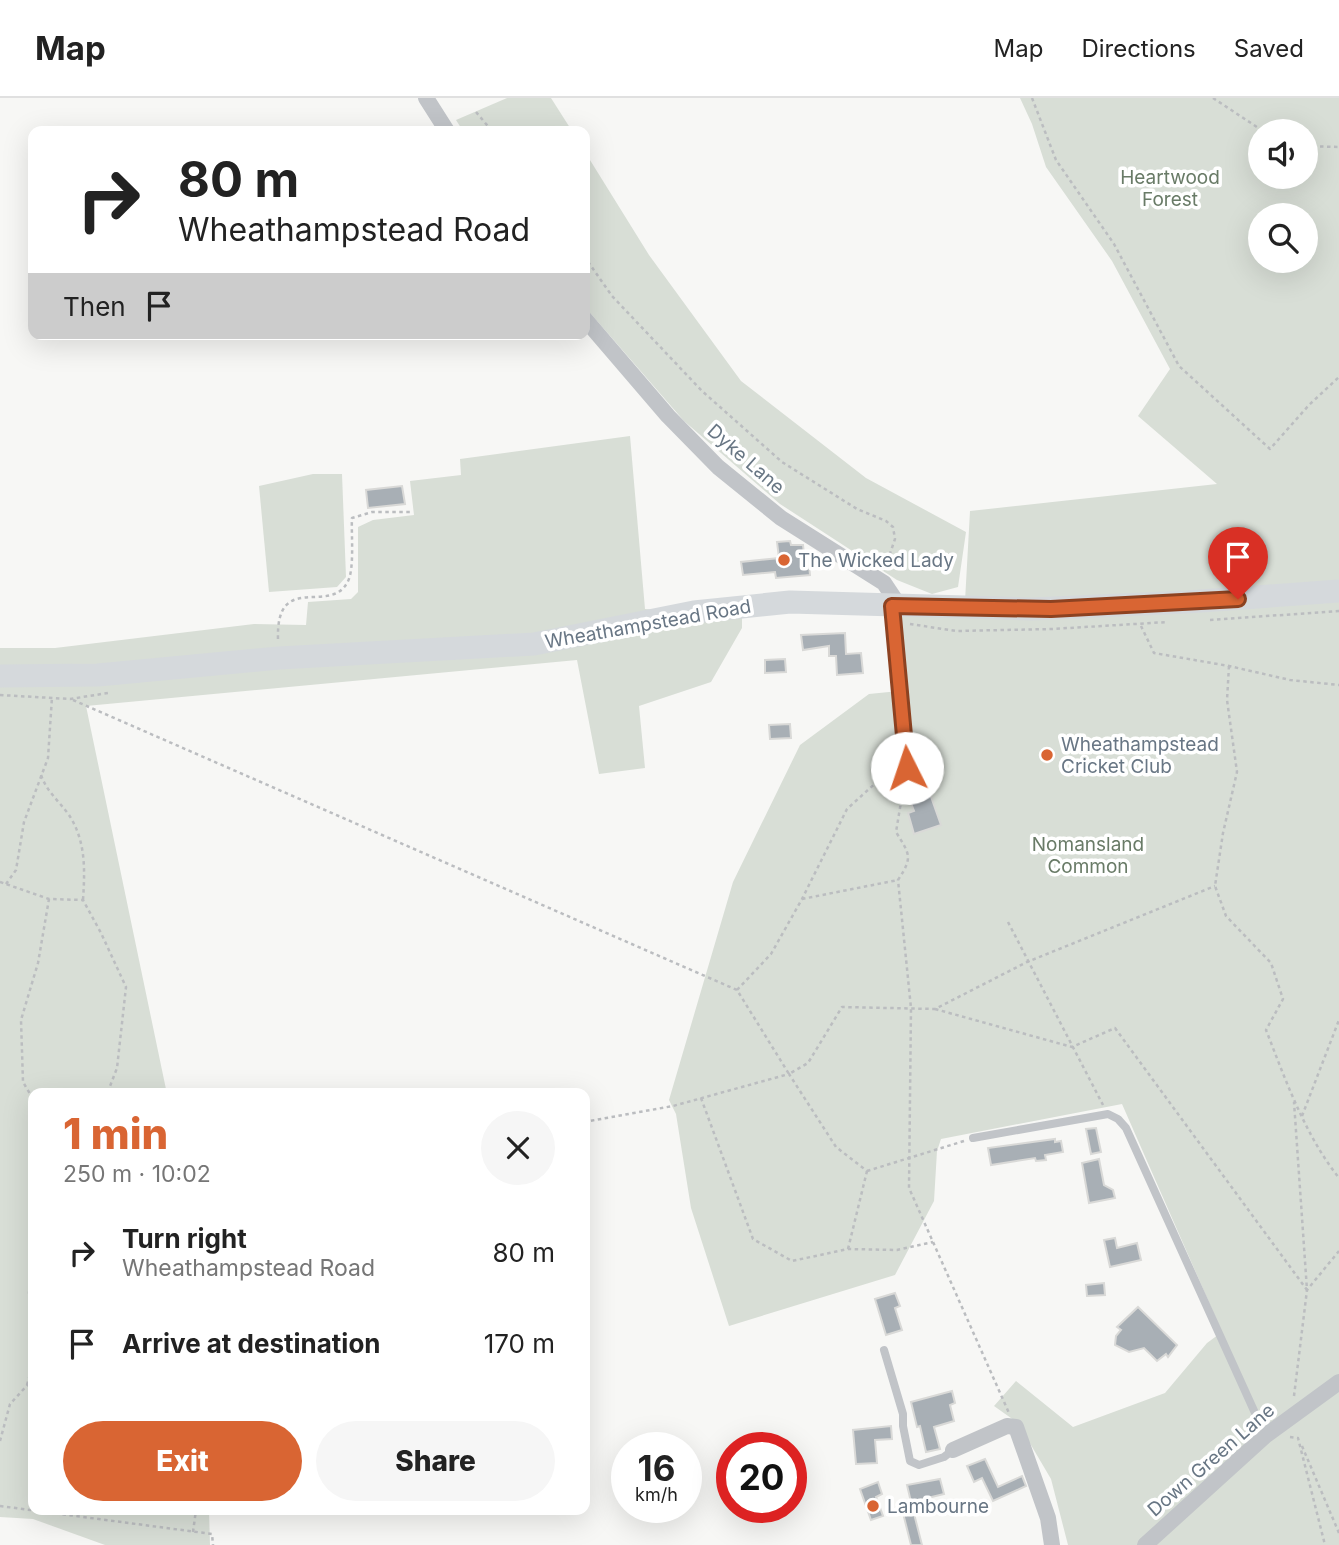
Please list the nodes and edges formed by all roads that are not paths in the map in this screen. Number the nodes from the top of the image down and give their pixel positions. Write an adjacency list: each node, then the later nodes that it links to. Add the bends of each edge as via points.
1 (426, 98): 2 (street)
2 (444, 126)
3 (590, 325): 5 (street, Dyke Lane, via 718,467 781,518 880,580 893,594)
4 (1339, 591): 5 (main road, Wheathampstead Road, via 1088,608)
5 (896, 606): 6 (main road, Wheathampstead Road, via 836,602 747,605 534,644 279,658 98,675); 7 (lane)
6 (0, 676)
7 (907, 768)
8 (973, 1138): 11 (lane, via 1108,1114 1118,1119)
9 (884, 1350): 12 (lane, via 903,1414 910,1461 919,1465)
10 (1339, 1382): 11 (street, Down Green Lane)
11 (1265, 1436): 14 (street, Down Green Lane)
12 (953, 1450): 13 (street, via 1007,1426 1016,1427 1048,1518)
13 (1052, 1545)
14 (1145, 1545)

